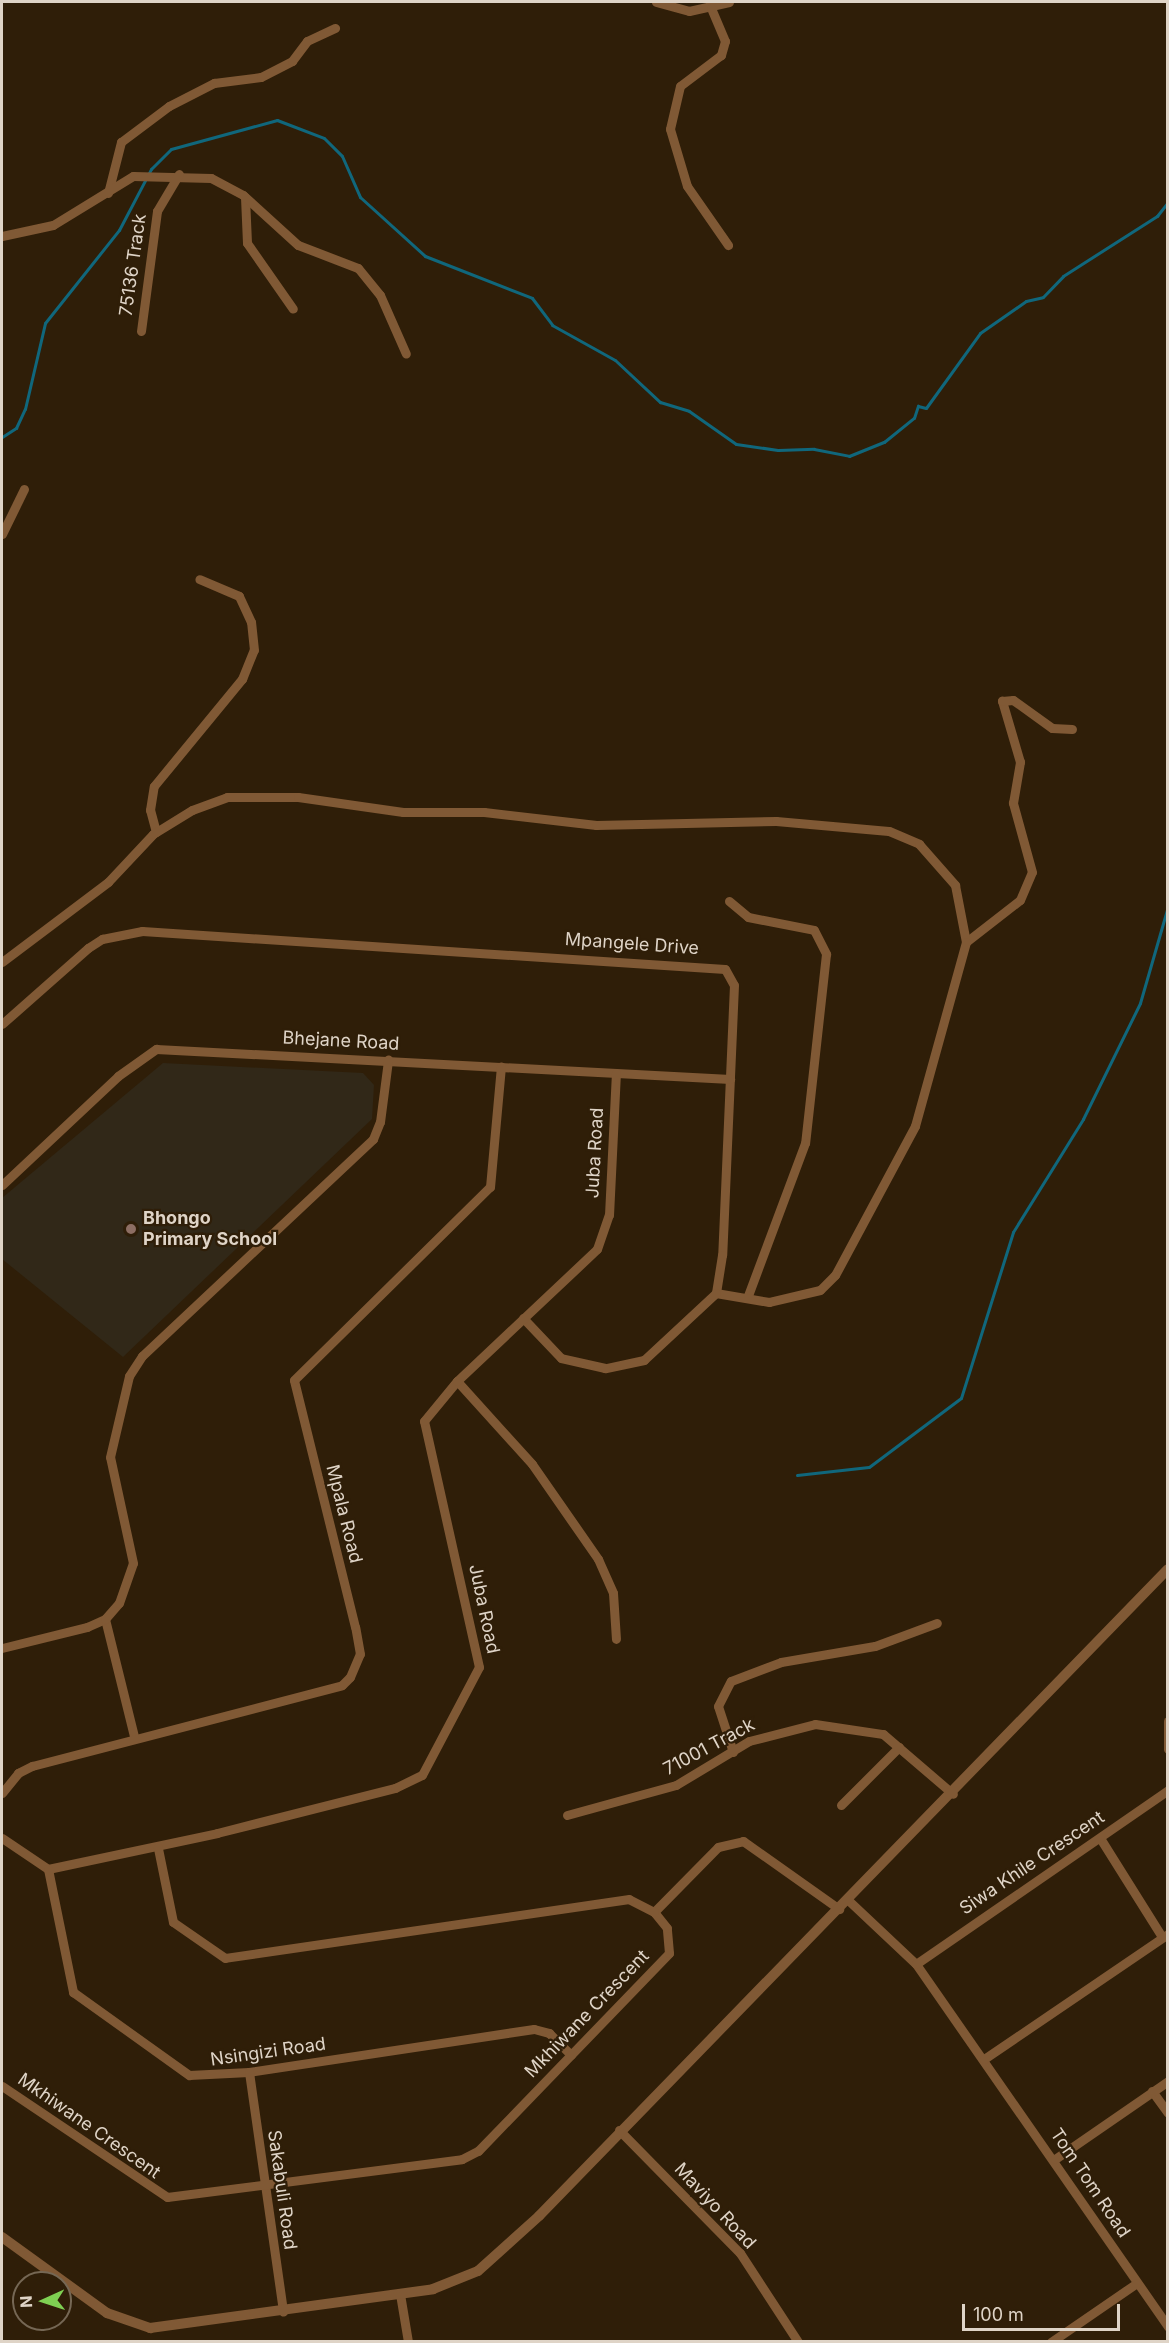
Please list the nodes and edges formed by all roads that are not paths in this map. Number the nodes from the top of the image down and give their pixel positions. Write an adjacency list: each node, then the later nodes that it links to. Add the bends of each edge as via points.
1 (656, 2): 3 (street, via 672,9)
2 (729, 2): 3 (street)
3 (711, 8): 9 (street, via 725,41 721,54 680,86 670,129 687,186)
4 (335, 28): 6 (street, via 307,41 292,61 261,77 214,83 169,106 121,142)
5 (179, 174): 6 (street, via 128,177); 7 (street, via 211,178); 11 (street, 75136 Track, via 157,211)
6 (108, 193): 8 (street, via 52,225)
7 (245, 196): 10 (street, via 248,243); 12 (street, via 298,246 358,268 380,295)
8 (2, 236)
9 (728, 245)
10 (293, 309)
11 (141, 331)
12 (406, 354)
13 (24, 489): 14 (street)
14 (2, 534)
15 (199, 579): 17 (street, via 239,596 251,622 254,650 242,679 154,786 150,810)
16 (1072, 729): 19 (street, via 1052,728 1013,700 1002,701 1020,762 1013,803 1032,872 1020,900)
17 (156, 832): 19 (street, via 213,801 248,796 596,825 750,820 870,828 919,844 939,863 962,906); 20 (street, via 108,882)
18 (729, 901): 28 (street, via 748,917 814,930 826,954 805,1143)
19 (966, 942): 28 (street, via 915,1126 835,1275 804,1297)
20 (2, 962)
21 (2, 1024): 25 (street, Mpangele Drive, via 88,948 102,939 142,931 718,966 731,974 734,985)
22 (388, 1060): 23 (street, Bhejane Road); 26 (street, Bhejane Road, via 156,1049 125,1070); 32 (street, via 373,1139 142,1356 129,1376 110,1457 133,1563 130,1583)
23 (501, 1066): 24 (street, Bhejane Road); 37 (street, Mpala Road, via 490,1187 294,1380 355,1626 360,1654 356,1668 342,1685)
24 (616, 1072): 25 (street, Bhejane Road); 29 (street, Juba Road, via 606,1232 597,1250)
25 (730, 1079): 27 (street, Mpangele Drive)
26 (2, 1185)
27 (716, 1293): 28 (street); 29 (street, via 644,1360 605,1368 561,1358)
28 (747, 1298)
29 (523, 1318): 30 (street, Juba Road)
30 (458, 1381): 34 (street, via 532,1464 598,1559 614,1593); 48 (street, Juba Road, via 429,1410 424,1433 479,1667 431,1762 422,1775 395,1788)
31 (1167, 1569): 43 (street)
32 (105, 1619): 35 (street); 37 (street)
33 (937, 1623): 40 (street, via 875,1646 791,1660 731,1681 718,1706)
34 (616, 1639)
35 (2, 1648)
36 (1167, 1721): 39 (street)
37 (135, 1736): 42 (street, Mpala Road, via 24,1769)
38 (899, 1747): 40 (street, 71001 Track, via 867,1730 815,1724 764,1735); 43 (street, 71001 Track); 44 (street)
39 (1167, 1749)
40 (733, 1752): 45 (street, 71001 Track, via 676,1785)
41 (1167, 1790): 47 (street, Siwa Khile Crescent)
42 (2, 1793)
43 (953, 1794): 50 (street)
44 (841, 1805)
45 (567, 1815)
46 (2, 1838): 49 (street)
47 (1100, 1838): 53 (street); 54 (street, Siwa Khile Crescent)
48 (158, 1848): 49 (street, Juba Road); 52 (street, via 173,1922 225,1958 616,1900 635,1900)
49 (48, 1869): 57 (street, Nsingizi Road, via 68,1976 79,1999 189,2074)
50 (848, 1899): 51 (street); 54 (street, Tom Tom Road)
51 (839, 1909): 52 (street, via 743,1841 718,1847); 62 (street)
52 (654, 1912): 55 (street, Mkhiwane Crescent, via 670,1937 669,1953)
53 (1165, 1936): 56 (street)
54 (916, 1964): 56 (street, Tom Tom Road)
55 (572, 2055): 57 (street, Nsingizi Road, via 549,2033 534,2030); 64 (street, Mkhiwane Crescent, via 468,2157)
56 (984, 2059): 63 (street, Tom Tom Road)
57 (249, 2072): 64 (street, Sakabuli Road)
58 (1167, 2081): 60 (street)
59 (2, 2086): 64 (street, Mkhiwane Crescent, via 167,2197)
60 (1152, 2091): 61 (street); 63 (street)
61 (1167, 2113)
62 (619, 2130): 67 (street, via 478,2271 441,2286); 71 (street, Maviyo Road, via 740,2253)
63 (1055, 2159): 66 (street, Tom Tom Road)
64 (265, 2185): 68 (street, Sakabuli Road)
65 (2, 2238): 68 (street, via 107,2313 136,2325)
66 (1137, 2283): 69 (street, Tom Tom Road); 72 (street)
67 (400, 2294): 68 (street); 70 (street)
68 (283, 2312)
69 (1167, 2327)
70 (408, 2342)
71 (798, 2342)
72 (1051, 2342)

